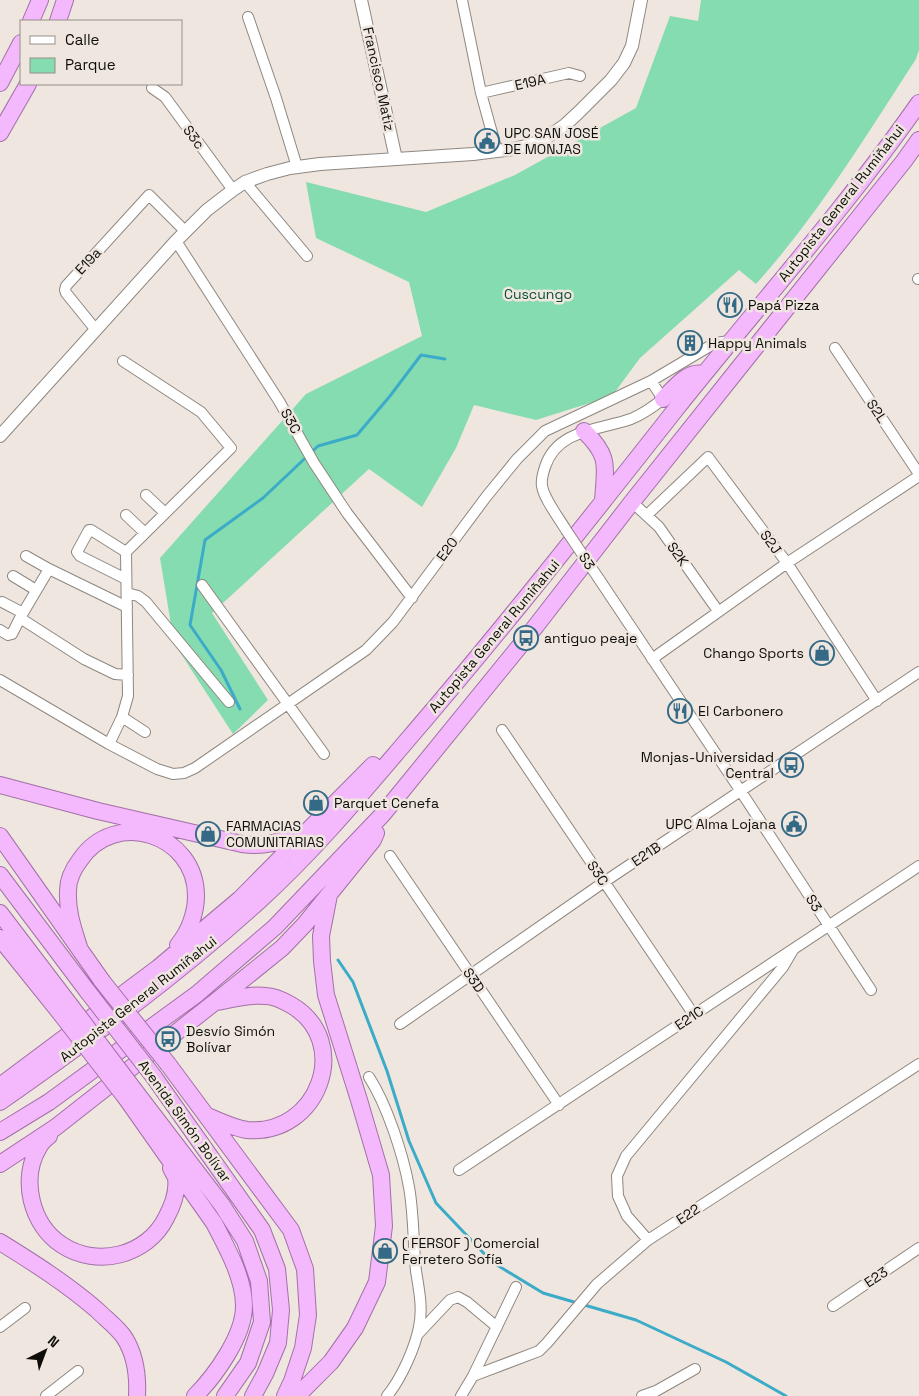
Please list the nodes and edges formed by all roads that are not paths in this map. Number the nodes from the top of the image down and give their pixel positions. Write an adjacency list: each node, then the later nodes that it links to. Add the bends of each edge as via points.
1 (40, 0): 7 (highway)
2 (64, 0): 8 (highway)
3 (361, 0): 19 (street, Francisco Matiz)
4 (641, 0): 18 (street, via 632,46 611,80 565,125 546,138 530,145)
5 (465, 1): 14 (street)
6 (248, 17): 20 (street)
7 (31, 20)
8 (58, 20)
9 (20, 45): 11 (highway)
10 (580, 76): 14 (street, E19A, via 569,73)
11 (0, 83)
12 (27, 85): 16 (highway)
13 (152, 88): 22 (street, S3c, via 166,97)
14 (481, 94): 18 (street)
15 (919, 103): 27 (highway, Autopista General Rumiñahui, via 886,150)
16 (0, 133)
17 (919, 140): 38 (highway, Autopista General Rumiñahui)
18 (497, 151): 19 (street)
19 (396, 159): 20 (street)
20 (297, 167): 21 (street)
21 (245, 182): 22 (street); 25 (street)
22 (233, 190): 23 (street)
23 (185, 231): 24 (street); 26 (street, E19a, via 149,195 66,286 66,293)
24 (176, 241): 26 (street); 52 (street, S3C, via 279,401 314,463)
25 (307, 256)
26 (96, 330): 34 (street)
27 (730, 342): 30 (highway, Autopista General Rumiñahui); 31 (street, E20, via 707,347)
28 (835, 348): 35 (street, S2L)
29 (124, 361): 39 (street, via 201,412 230,448)
30 (703, 374): 32 (highway, via 688,376); 37 (highway, Autopista General Rumiñahui)
31 (651, 382): 32 (street); 52 (street, E20, via 545,431 486,497)
32 (663, 399): 33 (street, S3, via 629,420)
33 (584, 431): 37 (highway, via 604,456 606,476); 58 (street, S3, bridge, via 554,450 546,463 542,487 549,504)
34 (0, 436)
35 (919, 475): 45 (street)
36 (146, 495): 39 (street)
37 (602, 502): 68 (highway, Autopista General Rumiñahui)
38 (632, 502): 41 (street, S2K); 73 (highway, Autopista General Rumiñahui)
39 (165, 513): 42 (street)
40 (126, 515): 42 (street)
41 (647, 515): 45 (street, S2J, via 708,457); 55 (street, S2K, via 659,527)
42 (146, 533): 43 (street)
43 (126, 552): 48 (street); 48 (street, via 89,530 77,552)
44 (26, 556): 46 (street)
45 (787, 563): 55 (street); 62 (street, S2J)
46 (49, 569): 50 (street); 54 (street)
47 (13, 576): 50 (street)
48 (126, 579): 51 (street)
49 (202, 585): 64 (street)
50 (36, 590): 56 (street)
51 (127, 593): 54 (street); 63 (street, via 146,602)
52 (412, 598): 64 (street, E20, via 366,650)
53 (2, 602): 56 (street)
54 (127, 608): 60 (street)
55 (718, 611): 58 (street)
56 (22, 616): 57 (street, via 12,634); 60 (street, via 92,662 115,674)
57 (0, 630)
58 (652, 659): 72 (street, S3)
59 (919, 672): 62 (street, E21B)
60 (128, 675): 65 (street, via 128,696)
61 (0, 680): 69 (street)
62 (877, 701): 72 (street, E21B)
63 (229, 702)
64 (288, 704): 69 (street, E20, via 195,768 184,772 173,774 157,769); 70 (street)
65 (122, 717): 67 (street); 69 (street)
66 (502, 730): 79 (street, S3C)
67 (146, 732)
68 (405, 743): 74 (highway, via 392,747); 99 (highway, Autopista General Rumiñahui, via 334,826 254,905 182,968)
69 (108, 744)
70 (324, 754)
71 (0, 785): 74 (highway, via 253,846 274,844)
72 (740, 789): 79 (street, E21B); 82 (street, S3)
73 (383, 814): 80 (highway, via 372,840); 103 (highway, Autopista General Rumiñahui, via 275,927 197,994 49,1102)
74 (307, 830): 87 (highway, via 240,899)
75 (0, 836): 84 (highway)
76 (390, 856): 88 (street, S3D)
77 (919, 866): 82 (street, E21C)
78 (0, 875): 123 (highway, Avenida Simón Bolívar, bridge, via 154,1077 262,1230 277,1269 281,1310 278,1343)
79 (604, 882): 88 (street, E21B); 93 (street, S3C)
80 (329, 895): 91 (highway, via 282,948); 125 (highway, via 321,936 326,995 380,1175 384,1226 377,1282 355,1328 331,1362)
81 (0, 913): 92 (highway)
82 (829, 926): 85 (street, E21C); 90 (street, S3)
83 (0, 938): 89 (highway)
84 (79, 947): 87 (highway, via 69,918 68,891 71,877 84,854 94,844 117,834 140,832 159,837 184,858 196,887 196,903 184,938); 101 (highway, bridge)
85 (795, 947): 93 (street, E21C); 107 (street, via 783,967 626,1156 617,1176 618,1196 627,1216)
86 (0, 957): 89 (highway)
87 (158, 968): 97 (highway)
88 (470, 974): 94 (street, E21B); 100 (street, S3D)
89 (30, 976): 92 (highway)
90 (871, 990)
91 (215, 1002): 101 (highway, via 268,996 296,1008 315,1029 322,1046 323,1070 314,1098 296,1117 286,1122 248,1130); 102 (highway)
92 (65, 1009): 98 (highway, bridge)
93 (694, 1015): 100 (street, E21C)
94 (400, 1024)
95 (919, 1064): 107 (street, E22)
96 (369, 1077): 115 (street, via 380,1094 409,1186 416,1271 422,1301)
97 (2, 1084)
98 (130, 1094): 104 (highway); 122 (highway, Avenida Simón Bolívar, via 222,1205 245,1241 259,1281 262,1322 248,1363)
99 (0, 1102)
100 (559, 1105): 106 (street, E21C)
101 (207, 1116): 124 (highway, via 290,1230 305,1269 308,1315 303,1348)
102 (56, 1127): 104 (highway, via 38,1148 32,1165 31,1201 42,1226 62,1245 87,1256 114,1257 140,1248 161,1230 173,1205 176,1178); 105 (highway)
103 (0, 1132)
104 (164, 1152): 121 (highway, via 226,1246 240,1282 244,1307 240,1326 226,1357)
105 (0, 1164)
106 (459, 1170)
107 (648, 1240): 118 (street, E22, via 597,1284 539,1351)
108 (0, 1242): 120 (highway, via 76,1292 111,1323 124,1338 134,1360)
109 (919, 1248): 111 (street, E23)
110 (516, 1287): 114 (street)
111 (833, 1306)
112 (26, 1308): 113 (street)
113 (0, 1327)
114 (496, 1327): 115 (street, via 458,1297 450,1300); 118 (street)
115 (417, 1336): 126 (street, via 413,1351)
116 (695, 1369): 128 (street)
117 (78, 1371): 119 (street)
118 (473, 1376): 127 (street)
119 (46, 1396)
120 (137, 1396)
121 (195, 1396)
122 (225, 1396)
123 (253, 1396)
124 (285, 1396)
125 (297, 1396)
126 (387, 1396)
127 (461, 1396)
128 (642, 1396)

